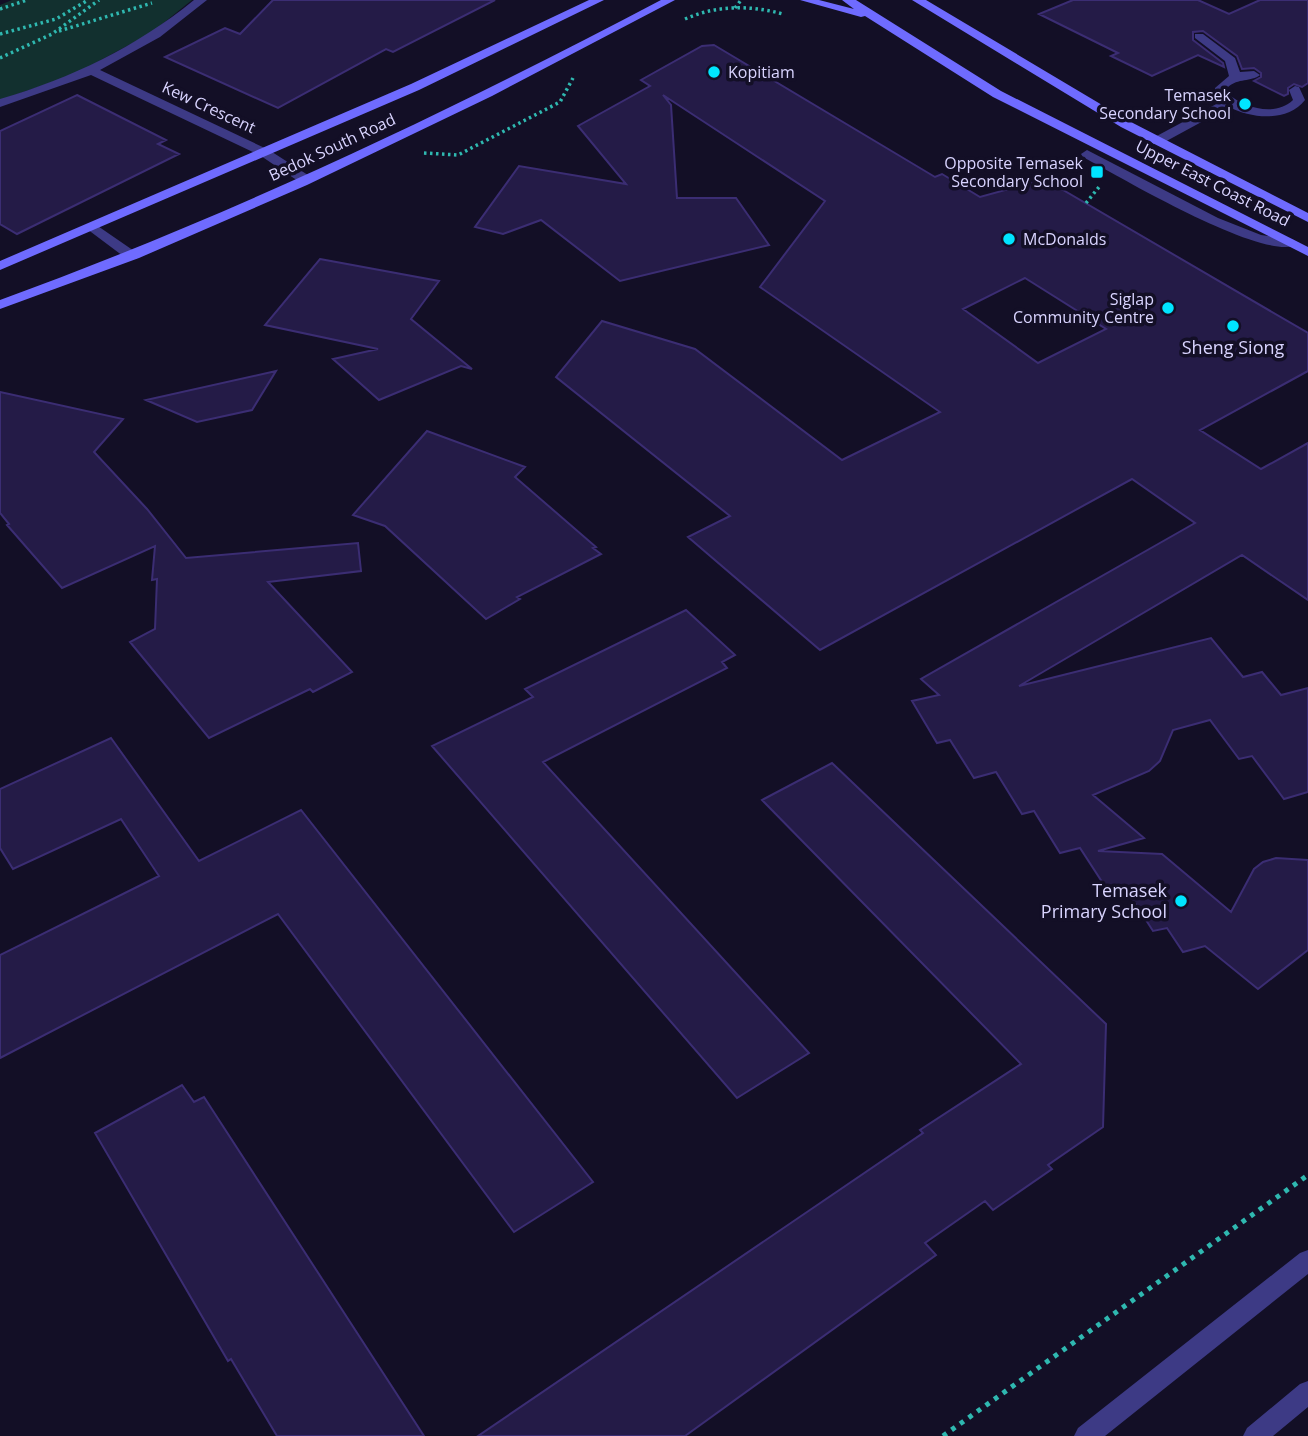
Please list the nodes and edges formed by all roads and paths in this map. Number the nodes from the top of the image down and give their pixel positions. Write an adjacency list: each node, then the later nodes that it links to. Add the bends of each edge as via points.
1 (27, 0): 12 (path)
2 (88, 0): 15 (path, via 56,19)
3 (99, 0): 16 (path)
4 (201, 0): 19 (street, via 159,33)
5 (598, 0): 27 (main road, Bedok South Road)
6 (669, 0): 30 (main road, Bedok South Road)
7 (741, 0): 14 (path, via 736,8)
8 (806, 0): 13 (main road)
9 (848, 0): 13 (main road, Upper East Coast Road)
10 (918, 0): 26 (main road, Upper East Coast Road)
11 (152, 3): 16 (path)
12 (0, 9)
13 (872, 16): 33 (main road, Upper East Coast Road, via 997,94)
14 (684, 19)
15 (0, 34)
16 (51, 34): 18 (path)
17 (1199, 36): 22 (street, via 1231,60)
18 (0, 58)
19 (93, 71): 25 (street); 27 (street, Kew Crescent)
20 (577, 71): 28 (path, via 560,103 458,155)
21 (1254, 75): 22 (street)
22 (1235, 77): 24 (street, via 1221,88)
23 (1301, 96): 24 (street, via 1294,106 1271,113)
24 (1229, 102): 26 (street)
25 (0, 103)
26 (1157, 141): 31 (main road, Upper East Coast Road)
27 (265, 153): 30 (street, Kew Crescent); 32 (main road, Bedok South Road)
28 (414, 153)
29 (1087, 154): 33 (street, via 1213,221 1258,239)
30 (306, 180): 35 (main road, Bedok South Road)
31 (1308, 218)
32 (92, 226): 35 (street); 36 (main road, Bedok South Road)
33 (1292, 243): 34 (main road, Upper East Coast Road)
34 (1308, 252)
35 (132, 256): 37 (main road, Bedok South Road)
36 (0, 266)
37 (0, 305)
38 (1308, 1175): 41 (path)
39 (1308, 1260): 42 (street)
40 (1308, 1392): 43 (street)
41 (943, 1436)
42 (1086, 1436)
43 (1255, 1436)

